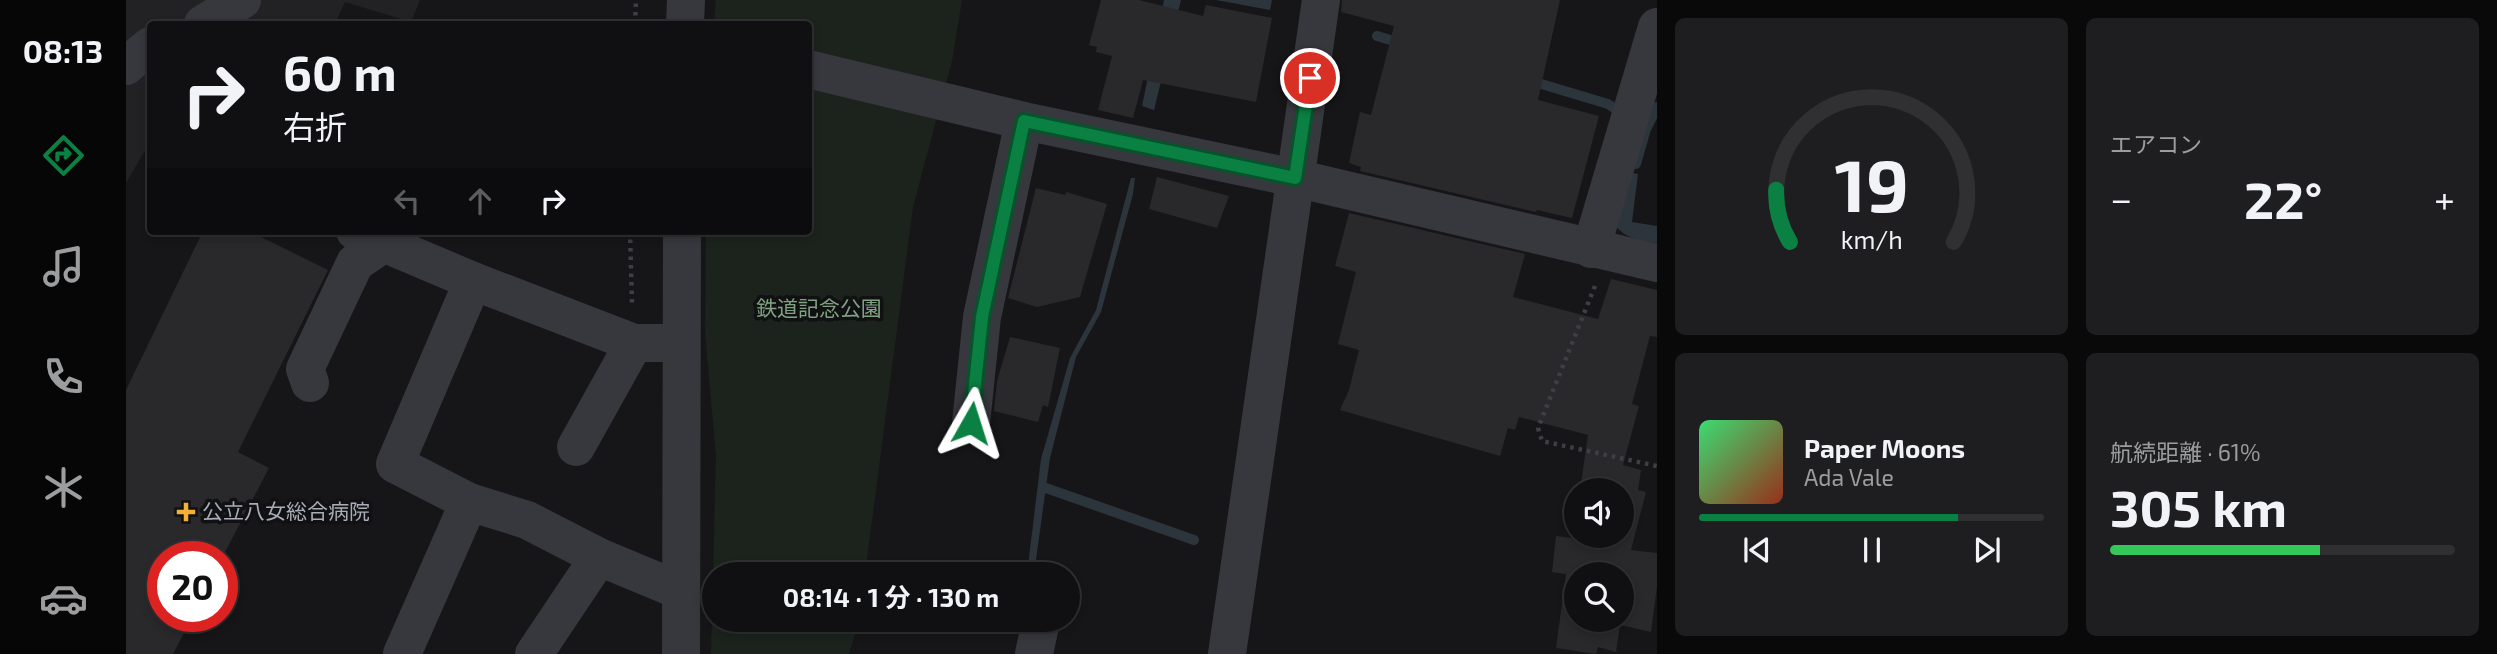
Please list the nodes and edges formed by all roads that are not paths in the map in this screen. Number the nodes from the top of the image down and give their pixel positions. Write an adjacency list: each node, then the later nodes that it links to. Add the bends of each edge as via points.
1 (242, 0): 3 (street)
2 (1321, 0): 9 (street)
3 (208, 21)
4 (1657, 27): 12 (street)
5 (147, 48): 6 (street)
6 (126, 66)
7 (812, 70): 8 (street)
8 (1024, 121): 9 (street); 18 (street, via 982,317)
9 (1295, 178): 12 (street); 26 (street)
10 (682, 235): 16 (street)
11 (383, 238): 14 (street); 17 (street, via 355,264 305,369)
12 (1600, 251): 13 (street)
13 (1657, 263)
14 (473, 281): 15 (street); 20 (street, via 395,464)
15 (634, 342): 16 (street); 19 (street)
16 (681, 343): 22 (street)
17 (310, 383)
18 (971, 423)
19 (576, 447)
20 (469, 502): 21 (street, via 527,520); 23 (street)
21 (599, 557): 22 (street); 24 (street)
22 (681, 591): 25 (street)
23 (402, 654)
24 (534, 654)
25 (681, 654)
26 (1227, 654)

